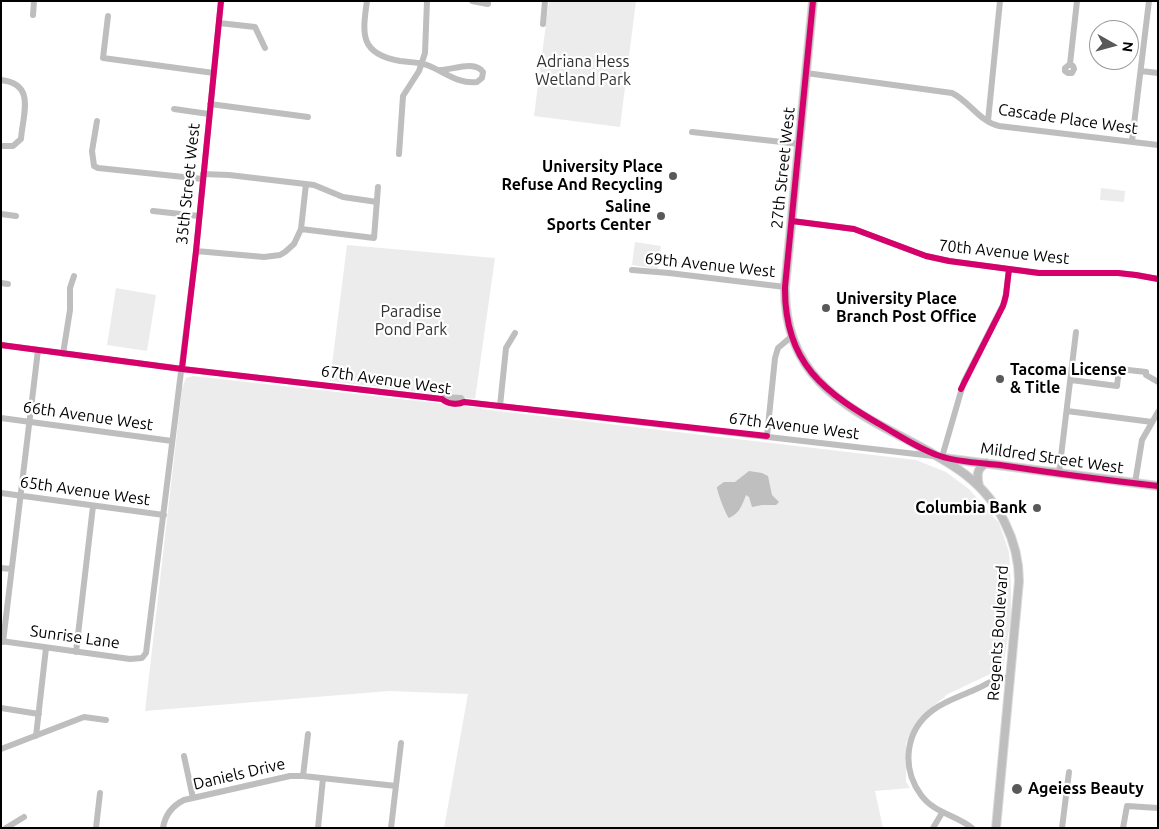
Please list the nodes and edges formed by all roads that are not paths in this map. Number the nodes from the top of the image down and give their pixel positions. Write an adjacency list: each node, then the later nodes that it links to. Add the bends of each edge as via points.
1 (34, 1): 12 (street)
2 (221, 1): 14 (street, 35th Street West)
3 (367, 1): 17 (street, via 364,27 368,46 383,56)
4 (426, 1): 17 (street)
5 (472, 1): 11 (street)
6 (545, 1): 15 (street)
7 (813, 1): 23 (main road, 27th Street West)
8 (1000, 1): 30 (street)
9 (1077, 1): 18 (street)
10 (1149, 1): 20 (street)
11 (488, 3)
12 (34, 15)
13 (108, 16): 21 (street, via 103,58)
14 (219, 23): 16 (street, via 255,27); 21 (street, 35th Street West)
15 (543, 24)
16 (265, 48)
17 (422, 64): 19 (street); 36 (street, via 403,96)
18 (1070, 64)
19 (440, 70): 19 (street, via 459,81 474,82 480,80 483,72 470,66)
20 (1141, 71): 22 (street); 32 (street)
21 (214, 73): 25 (street, 35th Street West)
22 (1158, 73)
23 (806, 74): 30 (street, Cascade Place West, via 952,93); 33 (main road, 27th Street West)
24 (1, 80): 35 (street, via 20,86 25,99 21,139 13,146)
25 (210, 104): 27 (street, 35th Street West); 28 (street)
26 (174, 109): 27 (street)
27 (209, 114): 37 (street, 35th Street West)
28 (308, 116)
29 (97, 121): 37 (street, 35th Street West, via 92,151 94,166)
30 (988, 121): 32 (street, Cascade Place West, via 1006,127)
31 (692, 132): 33 (street)
32 (1132, 141): 34 (street, Cascade Place West)
33 (800, 144): 45 (main road, 27th Street West)
34 (1158, 145)
35 (1, 146)
36 (399, 154)
37 (203, 176): 38 (street, via 229,175); 44 (street, 35th Street West)
38 (306, 184): 40 (street, via 343,197); 46 (street)
39 (378, 186): 40 (street)
40 (377, 202): 46 (street, via 374,238)
41 (153, 211): 44 (street)
42 (1, 214): 43 (street)
43 (16, 216)
44 (199, 216): 47 (street, 35th Street West)
45 (792, 221): 48 (street, 70th Avenue West, via 854,229 934,258); 52 (main road, 27th Street West)
46 (301, 229): 47 (street, via 294,244 280,255 264,257)
47 (196, 250): 59 (street, 35th Street West)
48 (1009, 269): 51 (street, 70th Avenue West, via 1045,273 1126,273); 70 (street, via 1003,306 961,389)
49 (632, 270): 52 (street, 69th Avenue West)
50 (74, 276): 58 (street)
51 (1158, 280)
52 (785, 287): 55 (main road, 27th Street West, via 785,312)
53 (1076, 332): 60 (street)
54 (515, 333): 62 (street, via 506,348)
55 (791, 337): 68 (street, via 778,348 774,358); 70 (main road, Regents Boulevard, via 806,366 833,394 872,420)
56 (1, 345): 57 (street, 67th Avenue West)
57 (38, 350): 58 (street, 67th Avenue West); 66 (street)
58 (63, 354): 59 (street, 67th Avenue West)
59 (182, 369): 62 (street, 67th Avenue West, via 442,399 460,404); 69 (street, 35th Street West)
60 (1071, 380): 61 (street, via 1117,386 1119,369 1146,372); 63 (street)
61 (1158, 382)
62 (500, 406): 68 (street, 67th Avenue West)
63 (1067, 411): 67 (street); 72 (street)
64 (1158, 412): 67 (street)
65 (1, 418): 66 (street, 66th Avenue West)
66 (28, 422): 69 (street, 66th Avenue West); 77 (street)
67 (1152, 422): 73 (street, via 1141,444)
68 (767, 436): 70 (street, 67th Avenue West)
69 (172, 441): 79 (street, 35th Street West)
70 (942, 457): 71 (main road, Mildred Street West); 74 (main road, Regents Boulevard)
71 (986, 463): 72 (main road, Mildred Street West); 74 (main road, via 977,473)
72 (1059, 473): 73 (main road, Mildred Street West)
73 (1135, 483): 75 (main road, Mildred Street West)
74 (980, 486): 86 (main road, Regents Boulevard, via 1000,512 1018,560)
75 (1158, 486)
76 (1, 493): 77 (street, 65th Avenue West)
77 (20, 496): 78 (street, 65th Avenue West); 81 (street)
78 (93, 506): 79 (street, 65th Avenue West); 84 (street)
79 (164, 515): 85 (street, 35th Street West, via 148,646)
80 (1, 568): 81 (street)
81 (11, 569): 82 (street)
82 (2, 641): 83 (street, Sunrise Lane)
83 (46, 648): 84 (street, Sunrise Lane); 88 (street)
84 (76, 652): 85 (street, Sunrise Lane, via 130,659)
85 (144, 656)
86 (1010, 678): 102 (street, via 997,679 937,707 921,721 913,734 908,760 912,776 920,795); 111 (main road, Regents Boulevard)
87 (1, 708): 88 (street)
88 (39, 714): 91 (street)
89 (106, 720): 91 (street, via 84,718)
90 (308, 734): 96 (street)
91 (36, 736): 93 (street)
92 (401, 743): 98 (street)
93 (1, 749)
94 (184, 756): 100 (street)
95 (1068, 772): 112 (street)
96 (303, 776): 97 (street, Daniels Drive); 100 (street, Daniels Drive, via 283,776)
97 (323, 778): 98 (street, Daniels Drive); 107 (street)
98 (396, 786): 108 (street)
99 (100, 793): 105 (street)
100 (193, 798): 106 (street, Daniels Drive, via 171,810)
101 (1158, 808): 113 (street, via 1127,806)
102 (942, 813): 109 (street); 110 (street)
103 (24, 817): 104 (street)
104 (6, 828)
105 (96, 828)
106 (163, 828)
107 (318, 828)
108 (391, 828)
109 (934, 828)
110 (972, 828)
111 (996, 828)
112 (1062, 828)
113 (1123, 828)

